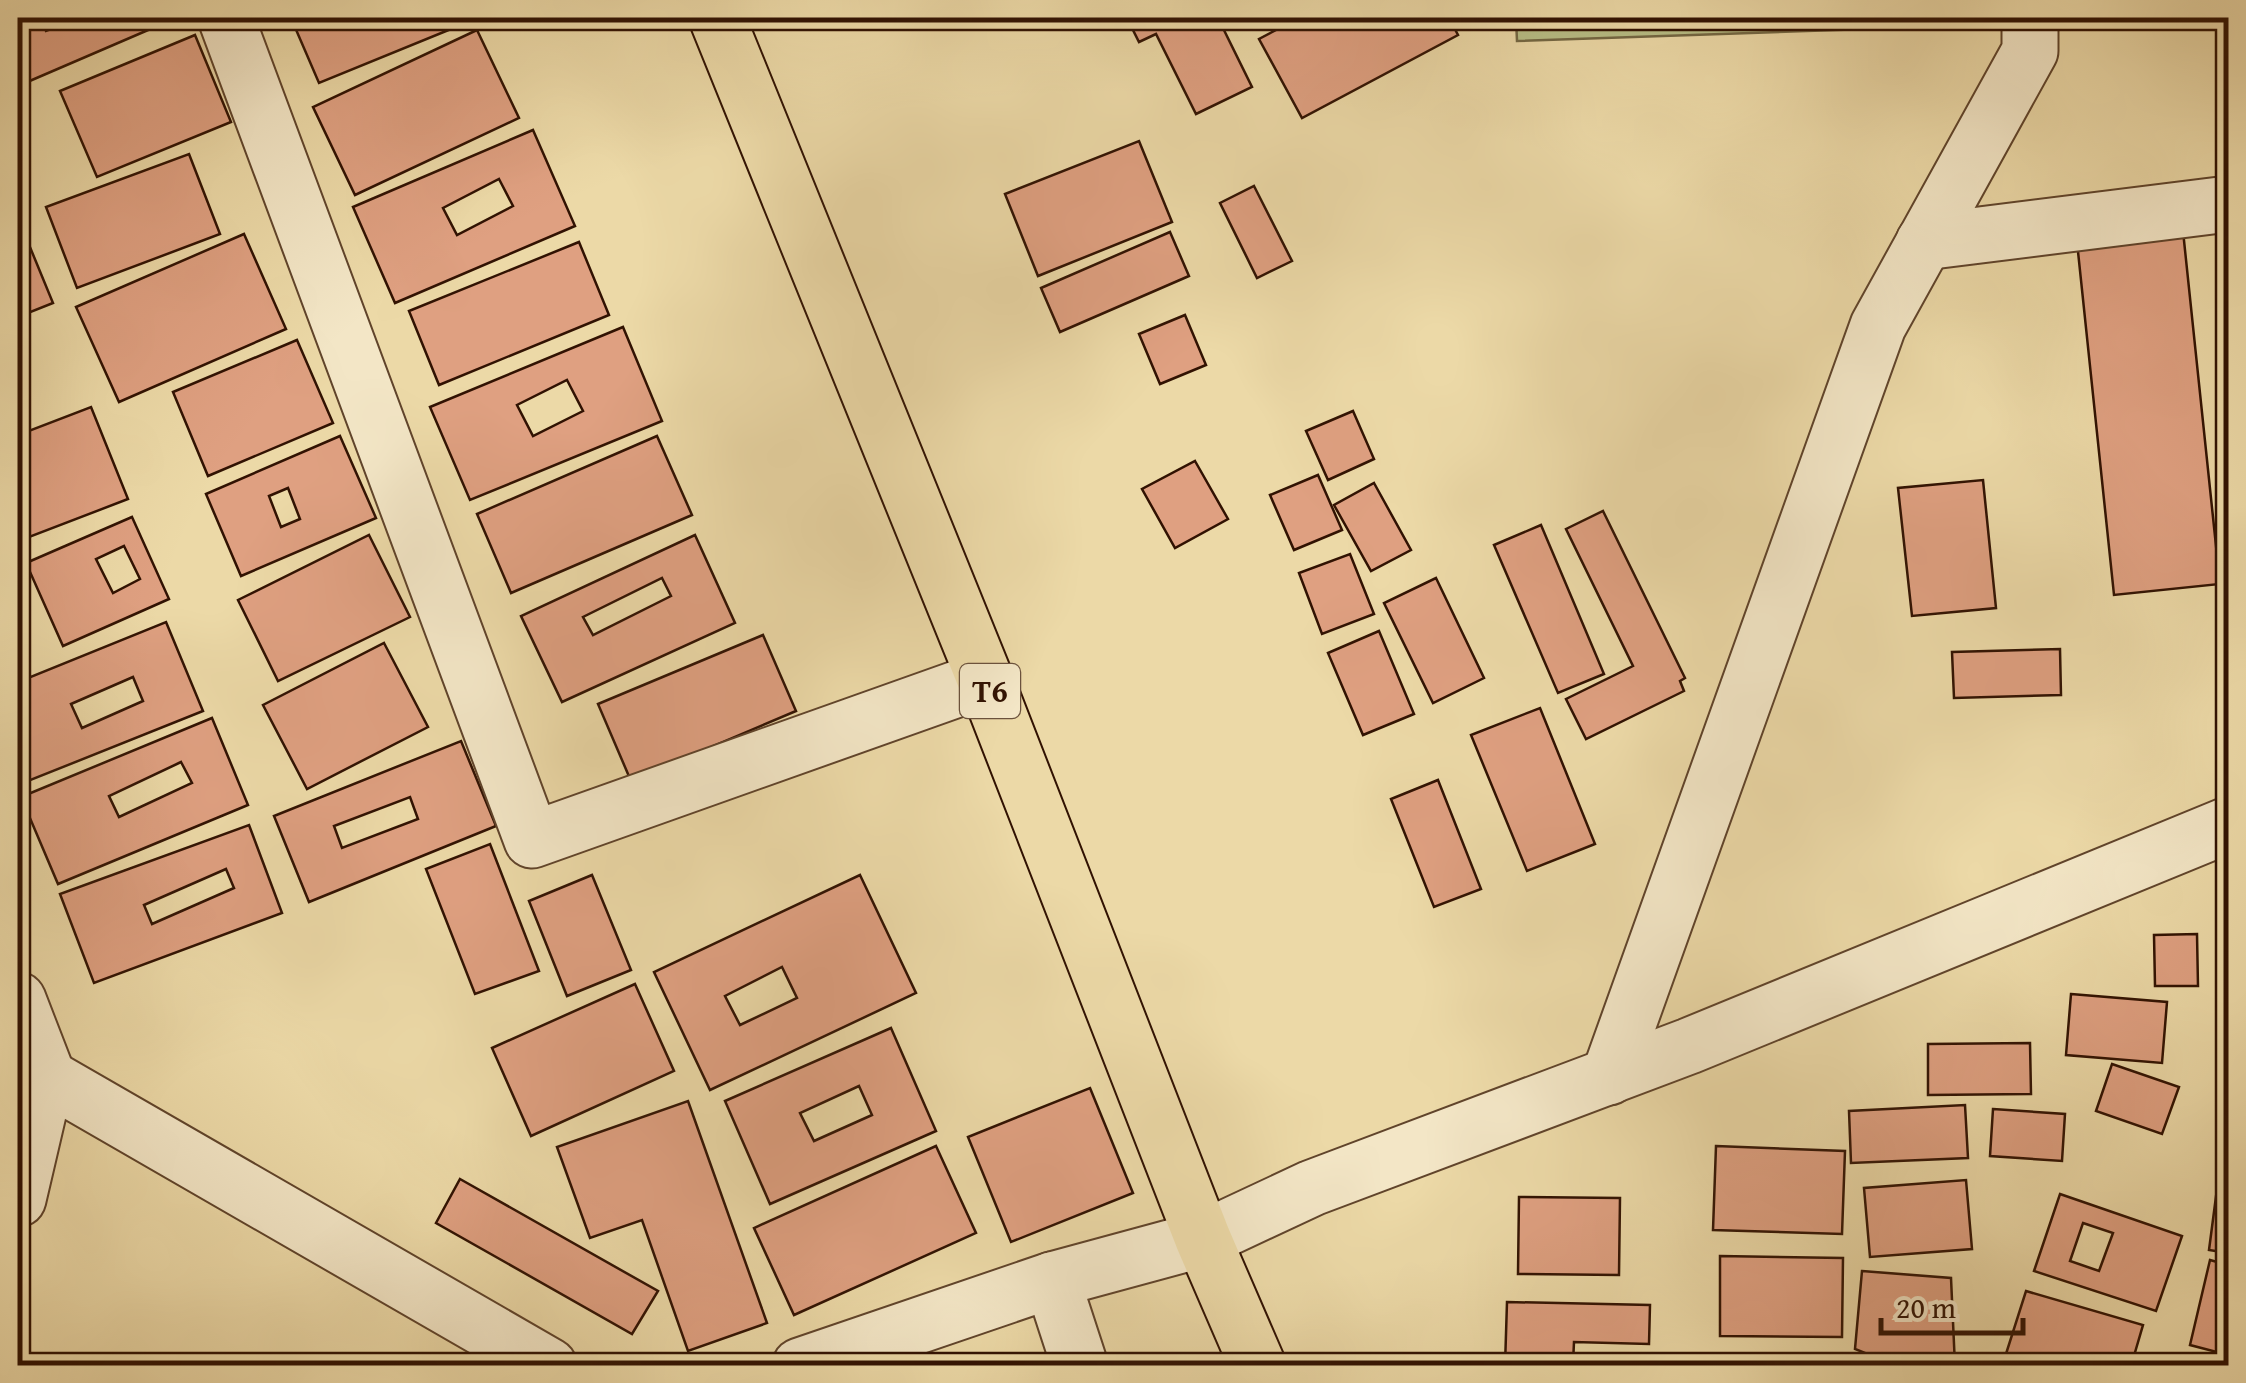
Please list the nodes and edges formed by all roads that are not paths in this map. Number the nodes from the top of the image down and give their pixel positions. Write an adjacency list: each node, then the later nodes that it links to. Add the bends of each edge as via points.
1 (226, 18): 6 (street, via 532,840)
2 (716, 18): 6 (highway, T6)
3 (2030, 18): 5 (street, via 2030,51)
4 (2228, 204): 5 (street)
5 (1924, 242): 10 (street, via 1878,326)
6 (985, 679): 12 (highway, T6)
7 (2228, 826): 10 (street)
8 (18, 1000): 9 (street)
9 (32, 1068): 11 (street); 14 (street)
10 (1608, 1077): 12 (street, via 1312,1188)
11 (18, 1200)
12 (1203, 1239): 13 (street); 17 (highway, T6)
13 (1052, 1280): 15 (street); 16 (street)
14 (549, 1366)
15 (800, 1366)
16 (1080, 1366)
17 (1258, 1366)

